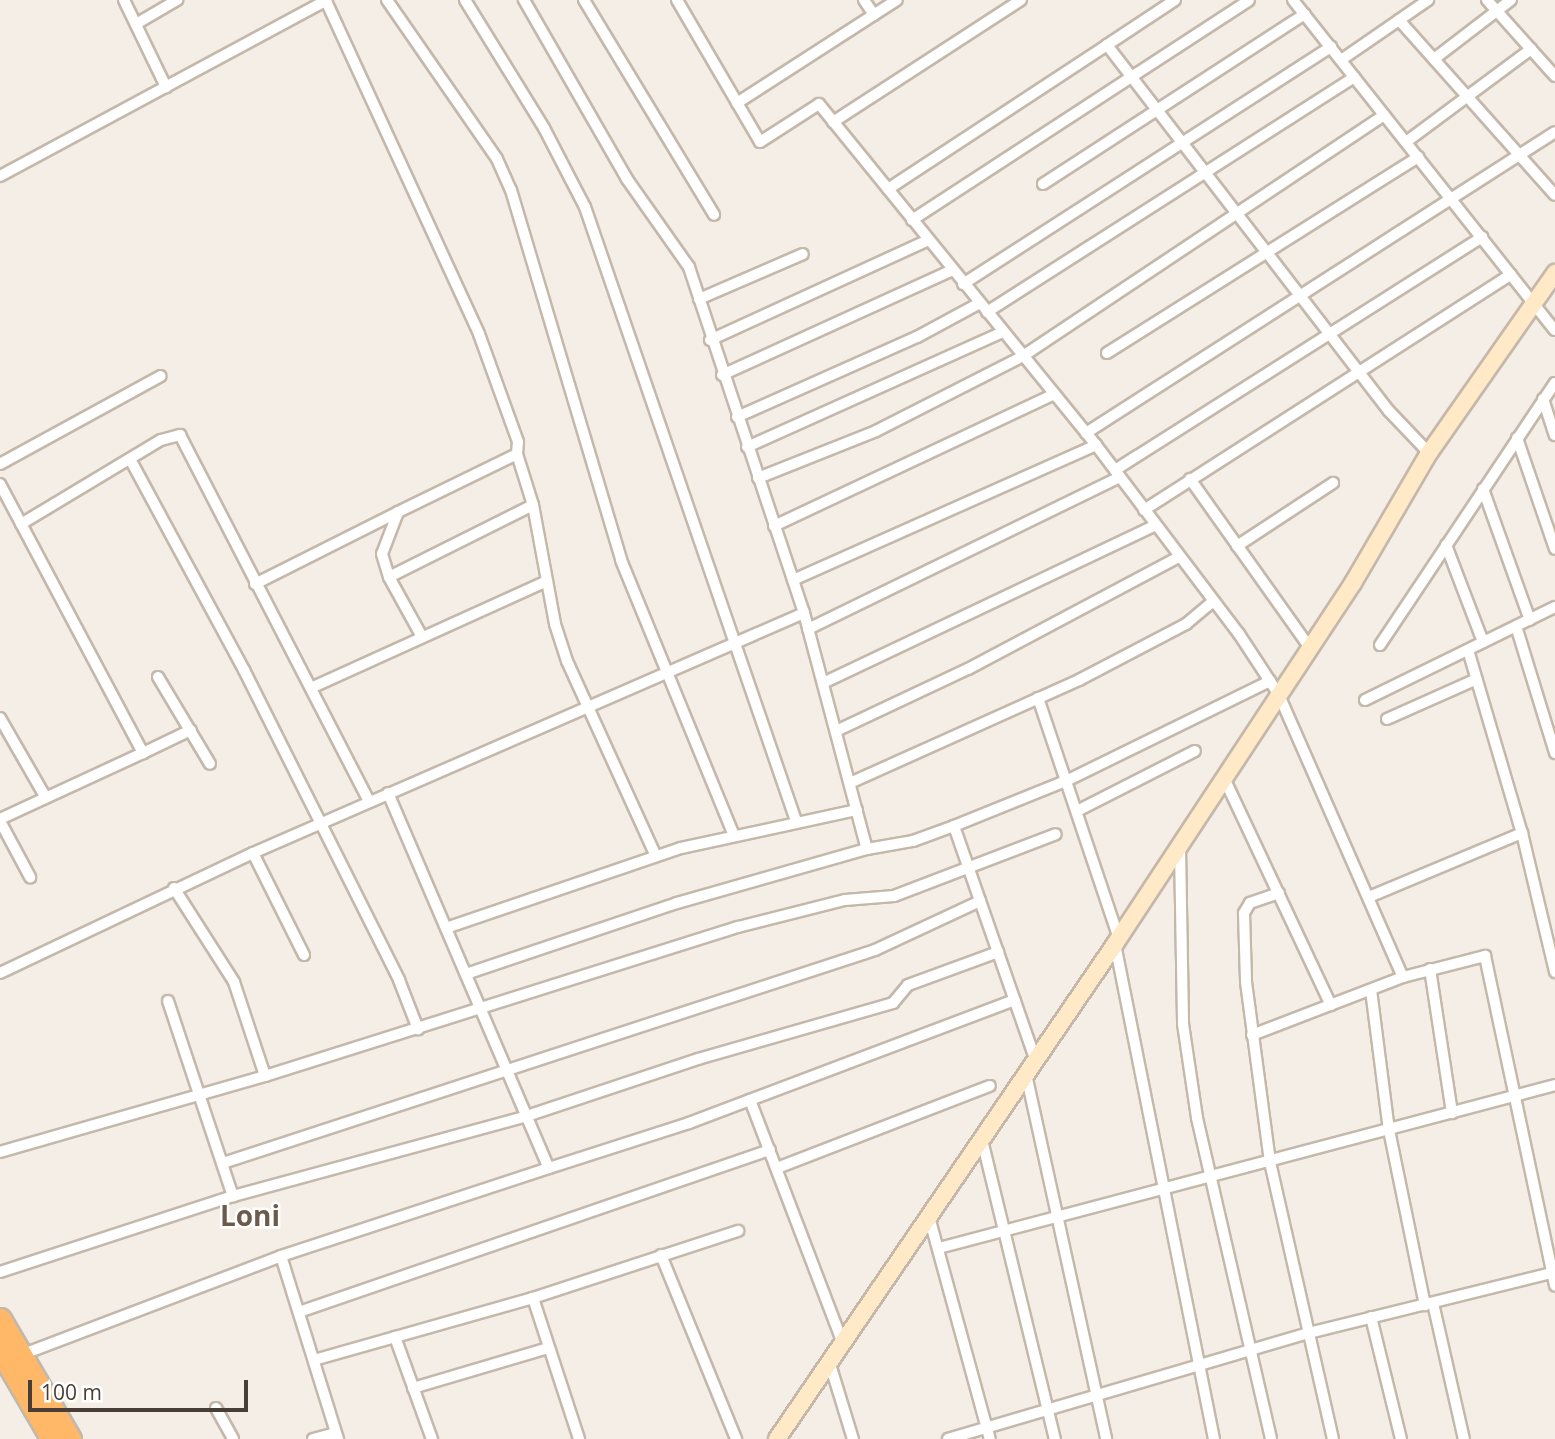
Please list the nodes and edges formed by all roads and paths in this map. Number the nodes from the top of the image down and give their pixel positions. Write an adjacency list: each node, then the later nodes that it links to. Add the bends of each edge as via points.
1 (124, 0): 22 (street)
2 (177, 0): 22 (street)
3 (326, 0): 31 (street); 82 (street, via 474,321 518,442)
4 (387, 0): 117 (street, via 496,159 511,190 621,561)
5 (466, 0): 113 (street, via 544,128 585,207)
6 (524, 0): 60 (street, via 627,179 690,267)
7 (584, 0): 49 (street)
8 (677, 0): 33 (street)
9 (864, 0): 20 (street)
10 (897, 0): 20 (street)
11 (1021, 0): 36 (street)
12 (1175, 0): 23 (street)
13 (1249, 0): 28 (street)
14 (1293, 0): 19 (street)
15 (1428, 0): 21 (street)
16 (1487, 0): 18 (street)
17 (1511, 0): 18 (street)
18 (1496, 10): 25 (street); 26 (street)
19 (1305, 14): 24 (street); 34 (street)
20 (874, 15): 33 (street)
21 (1399, 20): 26 (street); 27 (street)
22 (136, 24): 31 (street)
23 (1107, 45): 28 (street); 45 (street)
24 (1331, 47): 27 (street); 38 (street)
25 (1531, 49): 30 (street); 32 (street)
26 (1434, 59): 32 (street)
27 (1341, 60): 29 (street)
28 (1132, 75): 34 (street); 50 (street)
29 (1354, 76): 35 (street); 42 (street)
30 (1555, 76)
31 (166, 87): 43 (street)
32 (1466, 96): 39 (street); 40 (street)
33 (737, 103): 36 (street, via 760,142 819,104)
34 (1160, 109): 38 (street); 44 (street)
35 (1384, 115): 39 (street); 48 (street)
36 (833, 122): 45 (street)
37 (1555, 132): 40 (street)
38 (1184, 141): 42 (street); 58 (street)
39 (1406, 142): 41 (street)
40 (1519, 156): 46 (street); 47 (street)
41 (1418, 157): 47 (street); 53 (street)
42 (1205, 169): 48 (street); 62 (street)
43 (0, 176)
44 (1042, 184)
45 (888, 190): 50 (street)
46 (1555, 195)
47 (1451, 198): 51 (street); 59 (street)
48 (1237, 212): 53 (street); 68 (street)
49 (714, 215)
50 (912, 219): 52 (street)
51 (1482, 237): 57 (street); 65 (street)
52 (928, 240): 55 (street); 66 (street)
53 (1266, 250): 59 (street); 67 (street)
54 (803, 254): 60 (street)
55 (953, 270): 58 (street); 70 (street)
56 (1555, 273): 61 (street)
57 (1511, 274): 61 (street); 69 (street)
58 (963, 284): 62 (street)
59 (1299, 293): 65 (street); 76 (street)
60 (699, 299): 66 (street)
61 (1535, 304): 63 (street); 81 (street)
62 (983, 308): 64 (street); 75 (street)
63 (1555, 330)
64 (1003, 332): 68 (street); 80 (street)
65 (1329, 333): 69 (street); 85 (street)
66 (710, 340): 70 (street)
67 (1107, 353)
68 (1023, 356): 73 (street); 86 (street, via 876,430)
69 (1361, 374): 81 (street); 87 (street)
70 (722, 375): 75 (street)
71 (161, 376): 84 (street)
72 (1555, 383): 74 (street)
73 (1054, 394): 76 (street); 96 (street)
74 (1542, 399): 77 (street); 78 (street)
75 (737, 417): 80 (street)
76 (1086, 433): 79 (street)
77 (1555, 435)
78 (1517, 438): 90 (street); 99 (street)
79 (1096, 445): 85 (street); 102 (street)
80 (747, 447): 86 (street)
81 (1429, 453): 115 (street)
82 (517, 454): 91 (street); 93 (street)
83 (130, 459): 94 (street); 104 (street, via 180,435); 145 (street)
84 (0, 464)
85 (1117, 474): 92 (street); 110 (street)
86 (758, 478): 96 (street)
87 (1190, 479): 92 (street); 98 (street)
88 (1333, 483): 98 (street)
89 (0, 484): 94 (street)
90 (1483, 489): 97 (street); 108 (street)
91 (533, 505): 101 (street); 103 (street)
92 (1144, 510): 95 (street)
93 (398, 512): 101 (street, via 383,543); 104 (street)
94 (21, 524): 132 (street)
95 (1156, 525): 100 (street); 121 (street)
96 (774, 526): 102 (street)
97 (1446, 545): 112 (street); 114 (street)
98 (1237, 546): 115 (street)
99 (1555, 549)
100 (1179, 557): 105 (street); 130 (street, via 968,668)
101 (389, 578): 111 (street)
102 (793, 580): 107 (street)
103 (547, 582): 111 (street); 126 (street, via 567,661)
104 (255, 584): 122 (street)
105 (1213, 601): 120 (street); 124 (street, via 1148,646)
106 (1555, 607): 108 (street)
107 (804, 613): 110 (street); 113 (street)
108 (1530, 620): 109 (street)
109 (1516, 626): 112 (street); 133 (street)
110 (808, 629): 121 (street)
111 (421, 635): 122 (street)
112 (1483, 642): 116 (street)
113 (735, 643): 117 (street); 144 (street)
114 (1380, 645)
115 (1310, 648): 123 (street)
116 (1468, 650): 119 (street); 125 (street)
117 (669, 672): 126 (street); 149 (street)
118 (158, 677): 129 (street)
119 (1476, 679): 128 (street); 147 (street)
120 (1270, 681): 123 (street); 136 (street)
121 (823, 683): 130 (street)
122 (311, 688): 140 (street)
123 (1279, 695): 135 (street); 158 (street)
124 (1038, 698): 136 (street); 137 (street)
125 (1365, 700)
126 (590, 705): 138 (street); 153 (street)
127 (0, 718): 139 (street)
128 (1387, 719)
129 (191, 730): 132 (street); 134 (street)
130 (836, 731): 137 (street)
131 (1195, 751): 142 (street)
132 (142, 753): 139 (street)
133 (1555, 753)
134 (210, 764)
135 (1224, 778): 150 (street); 157 (street)
136 (1068, 780): 142 (street); 146 (street)
137 (849, 783): 141 (street)
138 (388, 793): 140 (street); 160 (street)
139 (46, 798): 143 (street)
140 (369, 801): 145 (street)
141 (857, 810): 144 (street); 151 (street)
142 (1079, 810): 161 (street)
143 (0, 820): 155 (street)
144 (796, 821): 149 (street)
145 (321, 822): 152 (street); 174 (street, via 399,980)
146 (954, 826): 151 (street, via 913,841); 154 (street)
147 (1522, 833): 158 (street); 165 (street)
148 (1056, 834): 154 (street)
149 (734, 835): 153 (street)
150 (1180, 845): 161 (street); 195 (street, via 1183,1024)
151 (867, 849): 167 (street, via 677,903)
152 (253, 853): 156 (street); 163 (street)
153 (656, 856): 160 (street)
154 (968, 867): 159 (street); 173 (street, via 894,896 845,900 738,927)
155 (30, 877)
156 (174, 888): 166 (street); 179 (street, via 234,982)
157 (1279, 893): 172 (street); 175 (street, via 1250,903 1244,913)
158 (1369, 897): 168 (street)
159 (980, 901): 162 (street); 177 (street, via 876,950)
160 (446, 928): 167 (street)
161 (1117, 941): 176 (street); 196 (street)
162 (998, 952): 170 (street); 186 (street, via 908,985 893,1003 698,1059)
163 (304, 955)
164 (1430, 969): 168 (street); 183 (street, via 1481,956 1488,959); 185 (street)
165 (1555, 972)
166 (0, 973)
167 (466, 974): 173 (street)
168 (1404, 977): 169 (street)
169 (1371, 990): 172 (street); 187 (street)
170 (1015, 1000): 176 (street); 184 (street)
171 (168, 1001): 182 (street)
172 (1331, 1005): 175 (street)
173 (481, 1010): 174 (street); 177 (street)
174 (418, 1029): 179 (street)
175 (1252, 1035): 191 (street)
176 (1035, 1058): 178 (street)
177 (508, 1072): 186 (street); 192 (street)
178 (1026, 1074): 188 (street); 199 (street)
179 (265, 1076): 182 (street)
180 (1555, 1085): 183 (street)
181 (990, 1086): 194 (street)
182 (202, 1095): 190 (street); 192 (street)
183 (1513, 1097): 185 (street); 206 (street)
184 (750, 1100): 189 (street); 193 (street)
185 (1452, 1113): 187 (street)
186 (527, 1115): 193 (street); 197 (street)
187 (1389, 1130): 191 (street); 209 (street)
188 (981, 1136): 198 (street); 200 (street)
189 (770, 1150): 194 (street); 210 (street)
190 (0, 1152)
191 (1270, 1162): 195 (street); 213 (street)
192 (223, 1163): 197 (street)
193 (550, 1168): 204 (street)
194 (777, 1168): 215 (street)
195 (1210, 1176): 196 (street); 218 (street)
196 (1161, 1190): 199 (street); 222 (street)
197 (233, 1196): 205 (street)
198 (928, 1213): 202 (street); 215 (street)
199 (1057, 1215): 200 (street); 224 (street)
200 (1004, 1230): 202 (street); 225 (street)
201 (738, 1231): 203 (street)
202 (939, 1248): 227 (street)
203 (662, 1255): 208 (street); 235 (street)
204 (281, 1256): 210 (street); 219 (street)
205 (0, 1272)
206 (1553, 1273): 207 (street); 209 (street)
207 (1555, 1286)
208 (533, 1298): 214 (street); 216 (street)
209 (1429, 1304): 211 (street); 246 (street)
210 (299, 1312): 220 (street)
211 (1371, 1317): 213 (street); 245 (street)
212 (0, 1319): 219 (highway)
213 (1309, 1333): 218 (street); 244 (street)
214 (395, 1337): 220 (street); 223 (street)
215 (843, 1344): 221 (street)
216 (548, 1348): 223 (street); 234 (street)
217 (0, 1350): 229 (highway)
218 (1251, 1351): 222 (street); 243 (street)
219 (21, 1355): 230 (highway)
220 (314, 1360): 228 (street)
221 (830, 1364): 236 (street); 237 (street)
222 (1198, 1364): 224 (street); 242 (street)
223 (413, 1388): 233 (street)
224 (1095, 1393): 225 (street); 241 (street)
225 (1049, 1407): 227 (street); 240 (street)
226 (216, 1408): 231 (street)
227 (987, 1427): 238 (street); 239 (street)
228 (337, 1436): 232 (street)
229 (52, 1439)
230 (70, 1439)
231 (233, 1439)
232 (313, 1439)
233 (432, 1439)
234 (579, 1439)
235 (736, 1439)
236 (777, 1439)
237 (853, 1439)
238 (948, 1439)
239 (990, 1439)
240 (1055, 1439)
241 (1106, 1439)
242 (1214, 1439)
243 (1270, 1439)
244 (1333, 1439)
245 (1401, 1439)
246 (1464, 1439)

